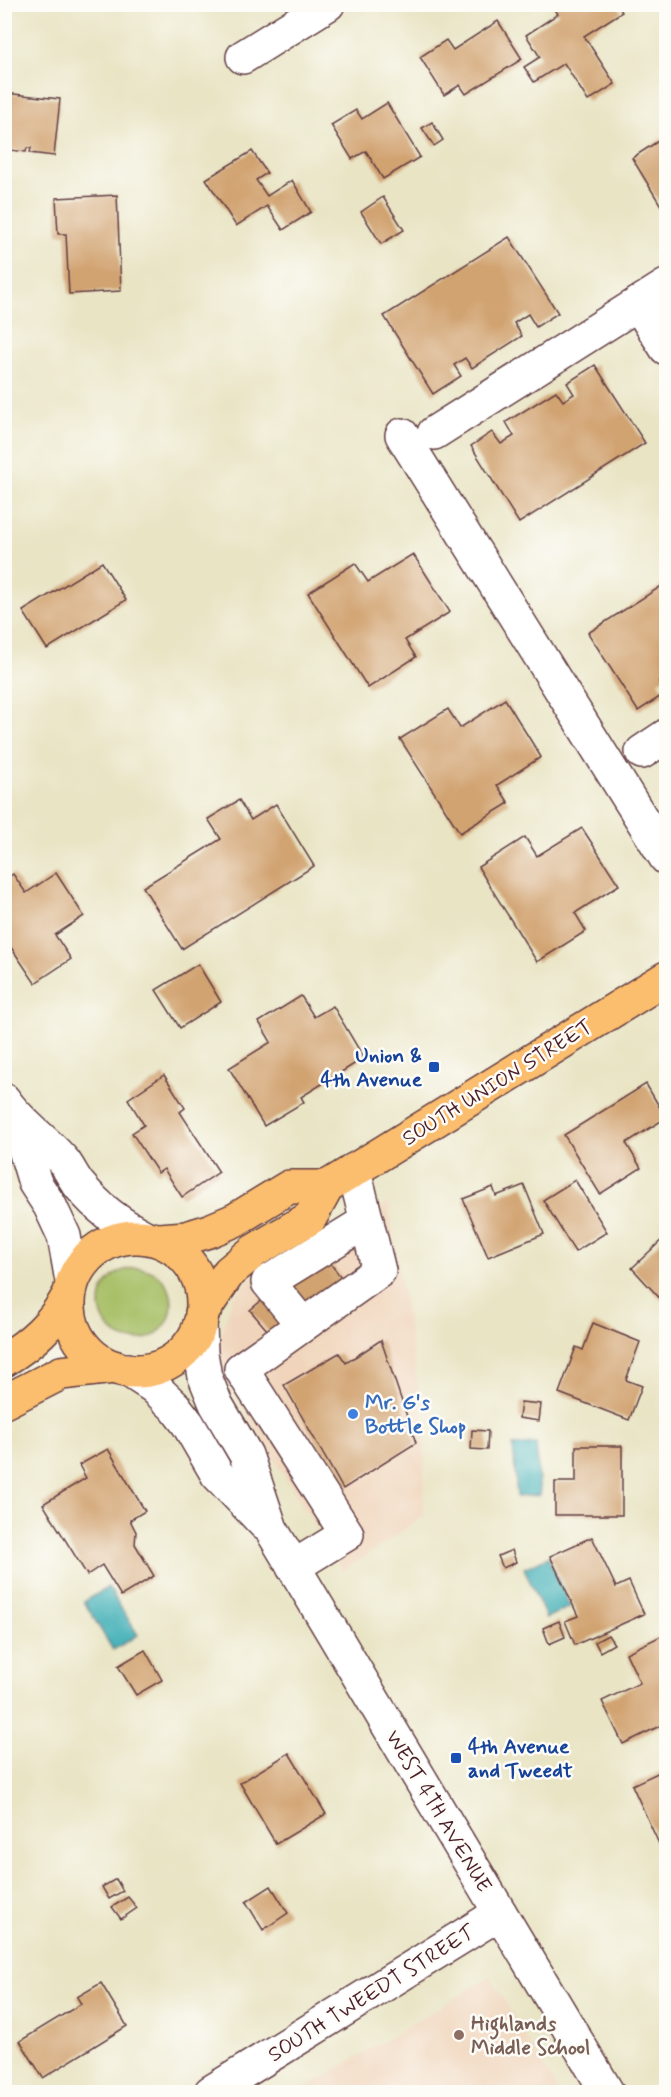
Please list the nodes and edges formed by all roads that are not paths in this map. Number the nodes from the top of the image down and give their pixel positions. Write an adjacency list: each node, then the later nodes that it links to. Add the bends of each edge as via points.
1 (328, 4): 2 (street)
2 (243, 57)
3 (666, 286): 4 (street)
4 (638, 304): 5 (street); 6 (street)
5 (666, 348)
6 (434, 433)
7 (402, 435): 8 (street)
8 (666, 858)
9 (666, 978): 11 (main road, SOUTH UNION STREET)
10 (9, 1107): 13 (street, via 64,1162 105,1212 123,1226); 14 (street, via 35,1183 64,1236)
11 (340, 1178): 12 (street); 13 (main road, via 290,1187 209,1231 186,1238); 15 (main road, SOUTH UNION STREET, via 310,1218 254,1251 229,1272)
12 (367, 1221): 16 (street, via 379,1270); 16 (street, via 268,1282)
13 (152, 1239): 14 (main road, via 126,1237 93,1251 80,1265); 15 (main road, via 181,1256 196,1273 202,1292)
14 (70, 1288): 17 (main road, via 60,1312 45,1330); 18 (main road, via 69,1314 84,1347 98,1359)
15 (201, 1318): 18 (main road, via 192,1340 164,1365 147,1370); 20 (street, WEST 4TH AVENUE, via 206,1377 216,1404 246,1455)
16 (303, 1325): 21 (street, via 241,1369 347,1534)
17 (4, 1360)
18 (121, 1369): 19 (main road, via 61,1373); 20 (street, WEST 4TH AVENUE, via 154,1387 175,1407 217,1474)
19 (4, 1402)
20 (270, 1529): 21 (street, WEST 4TH AVENUE)
21 (293, 1567): 22 (street, WEST 4TH AVENUE)
22 (500, 1913): 23 (street, SOUTH TWEEDT STREET); 24 (street, WEST 4TH AVENUE)
23 (211, 2092)
24 (607, 2092)

